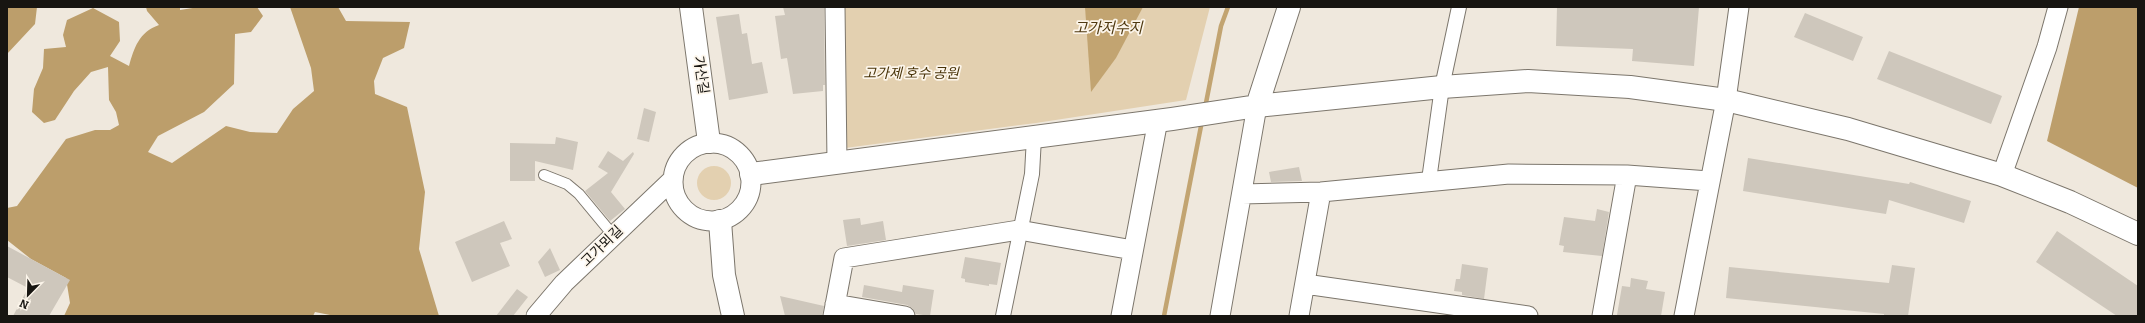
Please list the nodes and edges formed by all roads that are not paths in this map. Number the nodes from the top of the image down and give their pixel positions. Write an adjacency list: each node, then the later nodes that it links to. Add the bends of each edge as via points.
1 (691, 7): 12 (street, 가산길)
2 (835, 7): 13 (street)
3 (1289, 7): 9 (street)
4 (1459, 7): 7 (street)
5 (1739, 7): 8 (street)
6 (2058, 7): 17 (street, via 2047,47)
7 (1442, 87): 8 (street, via 1528,81 1630,87); 9 (street); 19 (street)
8 (1726, 100): 17 (street, via 1848,129); 20 (street)
9 (1248, 107): 10 (street); 22 (street)
10 (1165, 120): 11 (street); 27 (street)
11 (1034, 137): 13 (street); 24 (street, via 1032,174)
12 (709, 142): 14 (street, via 721,143 740,154); 18 (street, via 698,144 680,158)
13 (837, 162): 14 (street)
14 (751, 174): 23 (street, via 752,186 742,208)
15 (544, 175): 26 (lane, via 567,184 579,194)
16 (1627, 175): 19 (street, via 1509,174); 20 (street); 38 (street)
17 (2002, 175): 25 (street, via 2070,202)
18 (672, 180): 23 (street, via 678,203 686,212 696,218); 26 (street, 고가뫼길)
19 (1429, 180): 21 (street)
20 (1709, 181): 39 (street)
21 (1321, 192): 22 (street); 28 (street)
22 (1242, 194): 35 (street)
23 (720, 221): 31 (street, via 724,275)
24 (1020, 230): 27 (street); 29 (street, via 844,258); 33 (street)
25 (2138, 234)
26 (613, 235): 30 (street, 고가뫼길, via 564,283)
27 (1133, 250): 34 (street)
28 (1305, 284): 36 (street); 37 (street)
29 (834, 310): 32 (street)
30 (536, 316)
31 (733, 316)
32 (905, 316)
33 (1003, 316)
34 (1121, 316)
35 (1220, 316)
36 (1299, 316)
37 (1528, 316)
38 (1602, 316)
39 (1684, 316)

